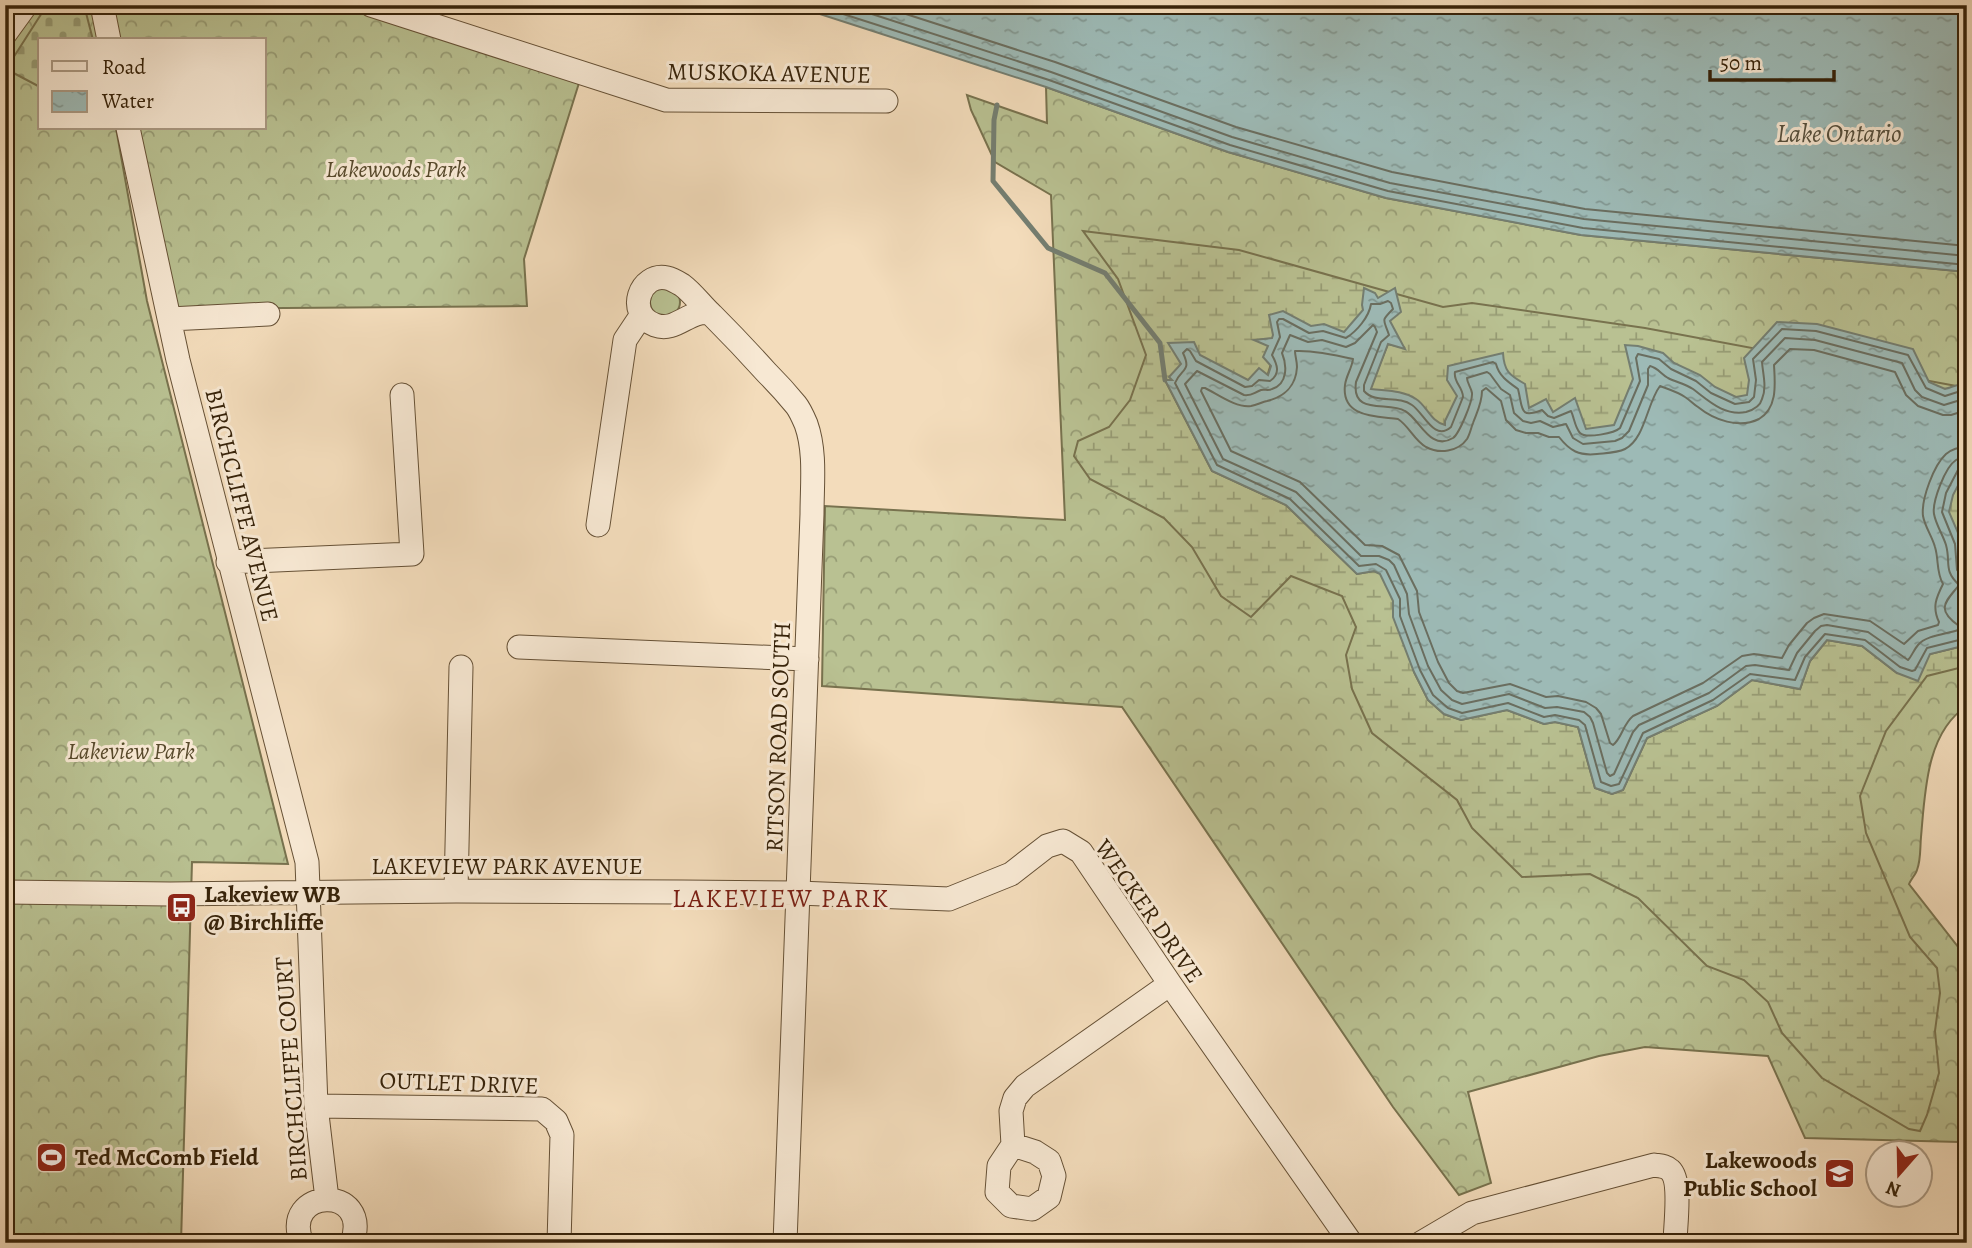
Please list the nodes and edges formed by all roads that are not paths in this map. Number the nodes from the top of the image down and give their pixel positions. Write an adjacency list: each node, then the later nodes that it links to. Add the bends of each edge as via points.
1 (26, 5): 4 (street)
2 (102, 5): 5 (street)
3 (371, 5): 6 (street, MUSKOKA AVENUE, via 666,100)
4 (5, 34)
5 (109, 38)
6 (886, 101)
7 (128, 130): 11 (street, BIRCHCLIFFE AVENUE)
8 (709, 313): 10 (street, via 698,312 670,327 659,327); 10 (street, RITSON ROAD SOUTH, via 680,284 665,277 650,280 642,291); 16 (street, RITSON ROAD SOUTH, via 797,406 809,435 812,514)
9 (268, 314): 11 (street)
10 (641, 316): 13 (street, via 625,340)
11 (170, 319): 14 (street, BIRCHCLIFFE AVENUE)
12 (402, 395): 14 (street, via 412,554)
13 (598, 526)
14 (229, 562): 20 (street, BIRCHCLIFFE AVENUE, via 307,863)
15 (519, 647): 16 (street)
16 (807, 659): 21 (street, RITSON ROAD SOUTH)
17 (461, 667): 18 (street)
18 (456, 891): 20 (street, LAKEVIEW PARK AVENUE); 21 (street, LAKEVIEW PARK AVENUE)
19 (5, 892): 20 (street, LAKEVIEW PARK AVENUE)
20 (309, 893): 23 (street, BIRCHCLIFFE COURT)
21 (798, 893): 22 (street, WECKER DRIVE, via 949,899 1011,874 1047,846 1063,841 1081,852); 29 (street, RITSON ROAD SOUTH)
22 (1170, 984): 24 (street, via 1025,1086 1011,1111); 30 (street, WECKER DRIVE)
23 (316, 1106): 25 (street, BIRCHCLIFFE COURT); 28 (street, OUTLET DRIVE, via 542,1109 556,1121 562,1135)
24 (1013, 1145)
25 (327, 1199): 26 (street, BIRCHCLIFFE COURT, via 303,1212 298,1231); 27 (street, BIRCHCLIFFE COURT, via 351,1211 357,1230)
26 (302, 1243)
27 (352, 1243)
28 (559, 1243)
29 (785, 1243)
30 (1351, 1243)
31 (1421, 1243): 32 (street, via 1472,1213 1663,1166 1677,1184)
32 (1675, 1243)

